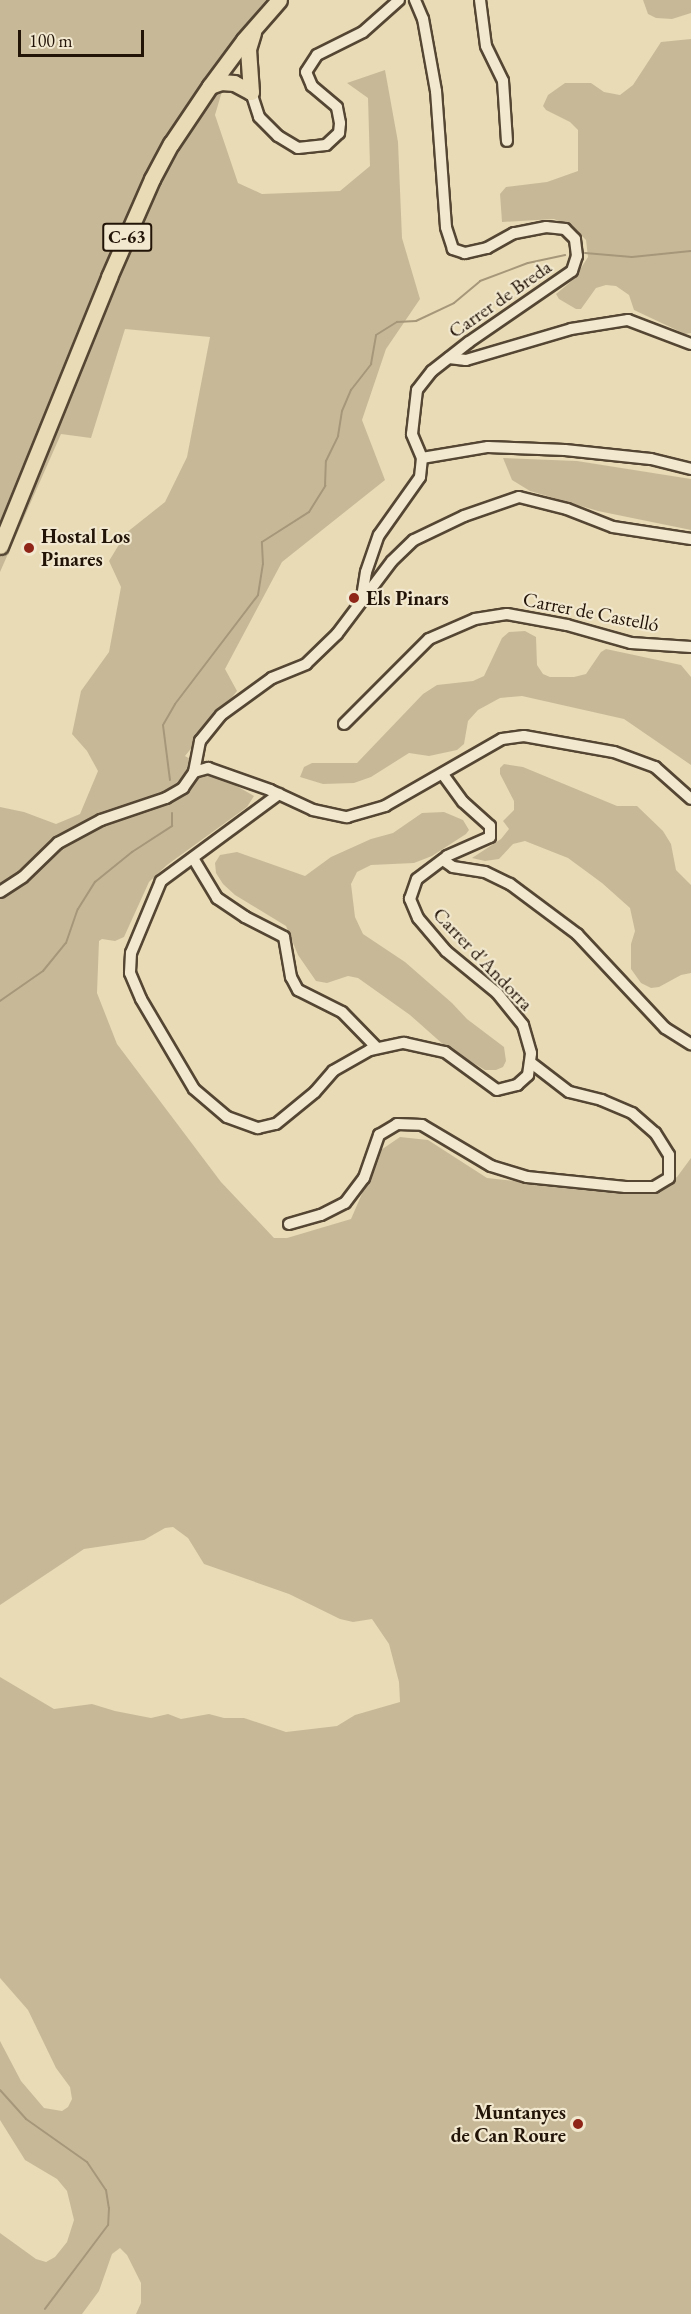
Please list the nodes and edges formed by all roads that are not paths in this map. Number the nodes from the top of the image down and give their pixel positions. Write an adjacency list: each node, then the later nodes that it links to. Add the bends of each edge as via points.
1 (279, 0): 5 (main road, C-63)
2 (399, 0): 7 (street, via 363,32 317,55 306,72 312,86 337,107 339,133 326,145 298,148 278,136 259,117)
3 (415, 0): 10 (street, Carrer de Breda, via 423,19 436,91 446,227 453,249 465,253 487,248 514,233 546,227 565,229 575,239 577,256 572,271)
4 (480, 0): 8 (street, via 486,46 503,81)
5 (253, 30): 6 (main road, C-63); 7 (main road, via 248,49)
6 (210, 86): 7 (main road, via 234,83); 14 (main road, C-63, via 171,144 139,207)
7 (251, 92)
8 (507, 141)
9 (691, 344): 10 (street, via 628,320 571,329 466,360)
10 (449, 358): 11 (street, Carrer de Breda, via 417,390 412,434)
11 (422, 458): 12 (street, via 488,447 651,459); 15 (street, via 420,477 379,535 366,572)
12 (691, 469)
13 (691, 539): 15 (street, via 613,527 567,509 519,497 464,516 414,540)
14 (0, 546)
15 (362, 600): 18 (street, via 337,634 306,664 272,678 221,715 200,741)
16 (691, 647): 17 (street, Carrer de Castelló, via 631,643 507,614 475,619 429,639)
17 (344, 724)
18 (194, 772): 20 (street, via 208,768); 24 (street, via 183,788 166,798 101,820 58,843 23,877)
19 (443, 774): 20 (street, via 385,806 347,817 313,810); 21 (street, via 502,739 524,736 624,756 655,767); 23 (street, Carrer d'Andorra, via 463,802 490,826 490,837)
20 (279, 794): 22 (street)
21 (691, 799)
22 (193, 858): 26 (street, via 217,898 284,937 291,977 298,990 342,1012); 26 (street, via 161,881 131,953 130,973 194,1089 227,1117 258,1128 276,1124 315,1092 333,1071)
23 (443, 860): 25 (street, via 453,867 485,872 510,884 577,934 665,1028); 27 (street, Carrer d'Andorra, via 417,879 410,899 418,918 446,951 497,993 523,1025)
24 (0, 892)
25 (691, 1044)
26 (377, 1048): 27 (street, via 404,1043 445,1052 497,1090 517,1085 528,1075)
27 (530, 1062): 28 (street, via 569,1092 632,1113 655,1133 669,1155 669,1178 654,1187 625,1187 527,1177 491,1166 422,1125 397,1124 379,1135 363,1178 345,1203)
28 (289, 1224)

